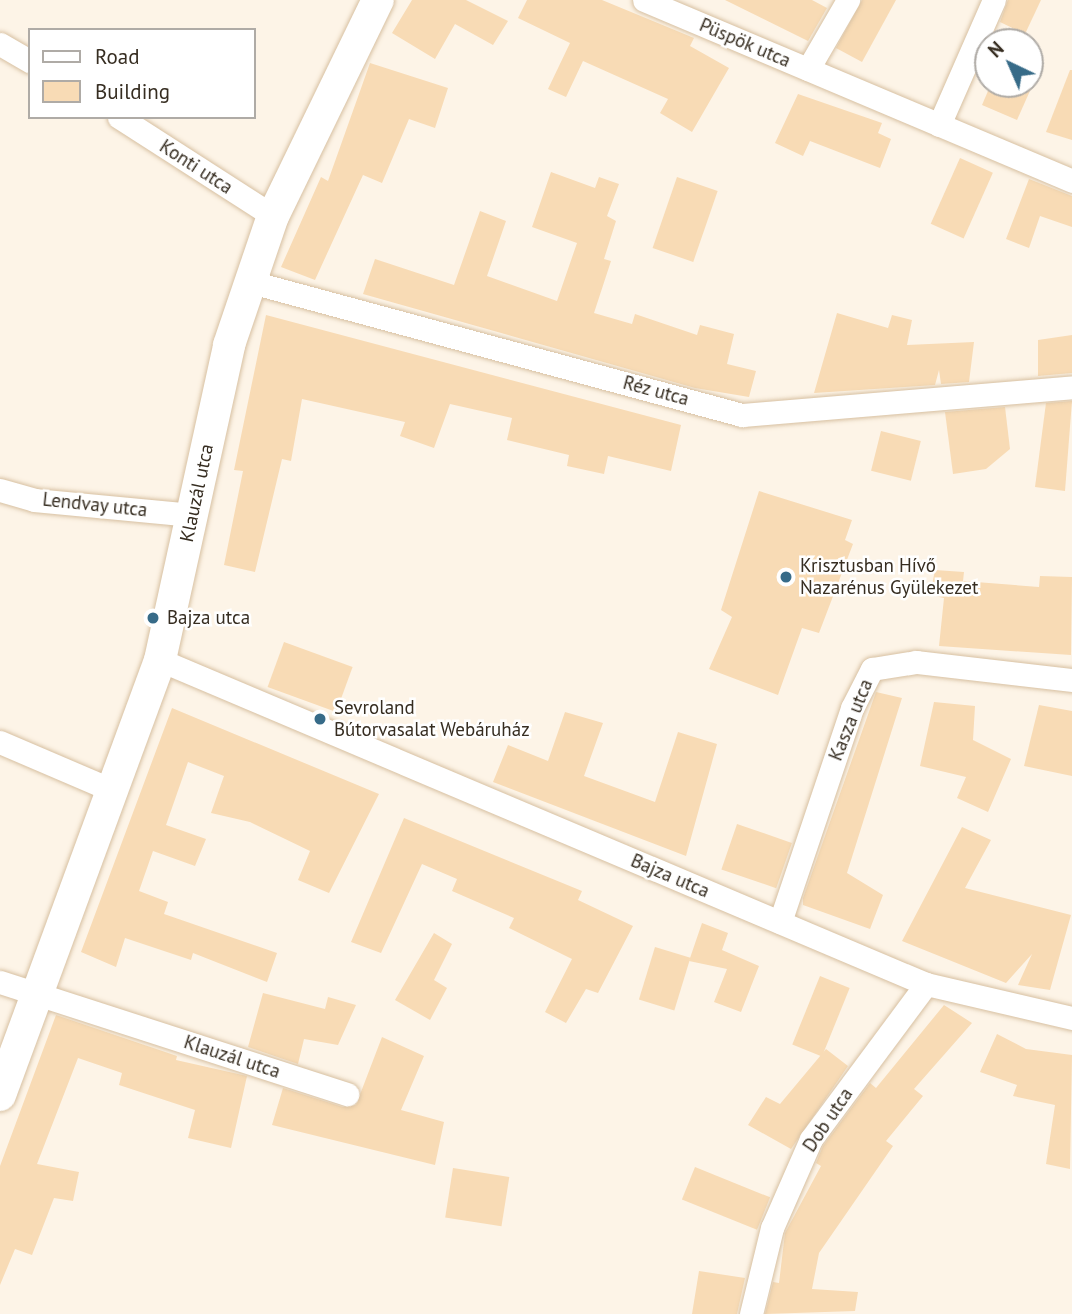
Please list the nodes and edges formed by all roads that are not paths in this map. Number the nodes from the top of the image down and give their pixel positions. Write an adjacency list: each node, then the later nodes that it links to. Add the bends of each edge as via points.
1 (378, 0): 11 (street, Klauzál utca)
2 (644, 0): 7 (street, Püspök utca)
3 (848, 0): 7 (street, Püspök utca)
4 (994, 0): 9 (street)
5 (0, 44): 6 (street)
6 (28, 60)
7 (808, 69): 9 (street, Püspök utca)
8 (122, 119): 11 (street, Konti utca)
9 (939, 125): 10 (street, Püspök utca)
10 (1072, 181)
11 (273, 216): 12 (street, Klauzál utca)
12 (251, 282): 13 (street, Réz utca, via 742,415); 15 (street, Klauzál utca, via 229,345)
13 (1072, 387)
14 (0, 490): 15 (street, Lendvay utca, via 34,500)
15 (192, 515): 16 (street, Klauzál utca)
16 (160, 660): 19 (street, Klauzál utca); 20 (street, Bajza utca)
17 (1072, 680): 20 (street, Kasza utca, via 916,662 872,669 852,708)
18 (0, 742): 19 (street)
19 (112, 790): 23 (street, Klauzál utca)
20 (780, 922): 22 (street, Bajza utca)
21 (0, 982): 23 (street)
22 (926, 984): 24 (street, Bajza utca); 27 (street, Dob utca, via 811,1139 772,1228)
23 (37, 995): 25 (street, Klauzál utca); 26 (street, Klauzál utca)
24 (1072, 1018)
25 (347, 1094)
26 (0, 1095)
27 (751, 1314)

